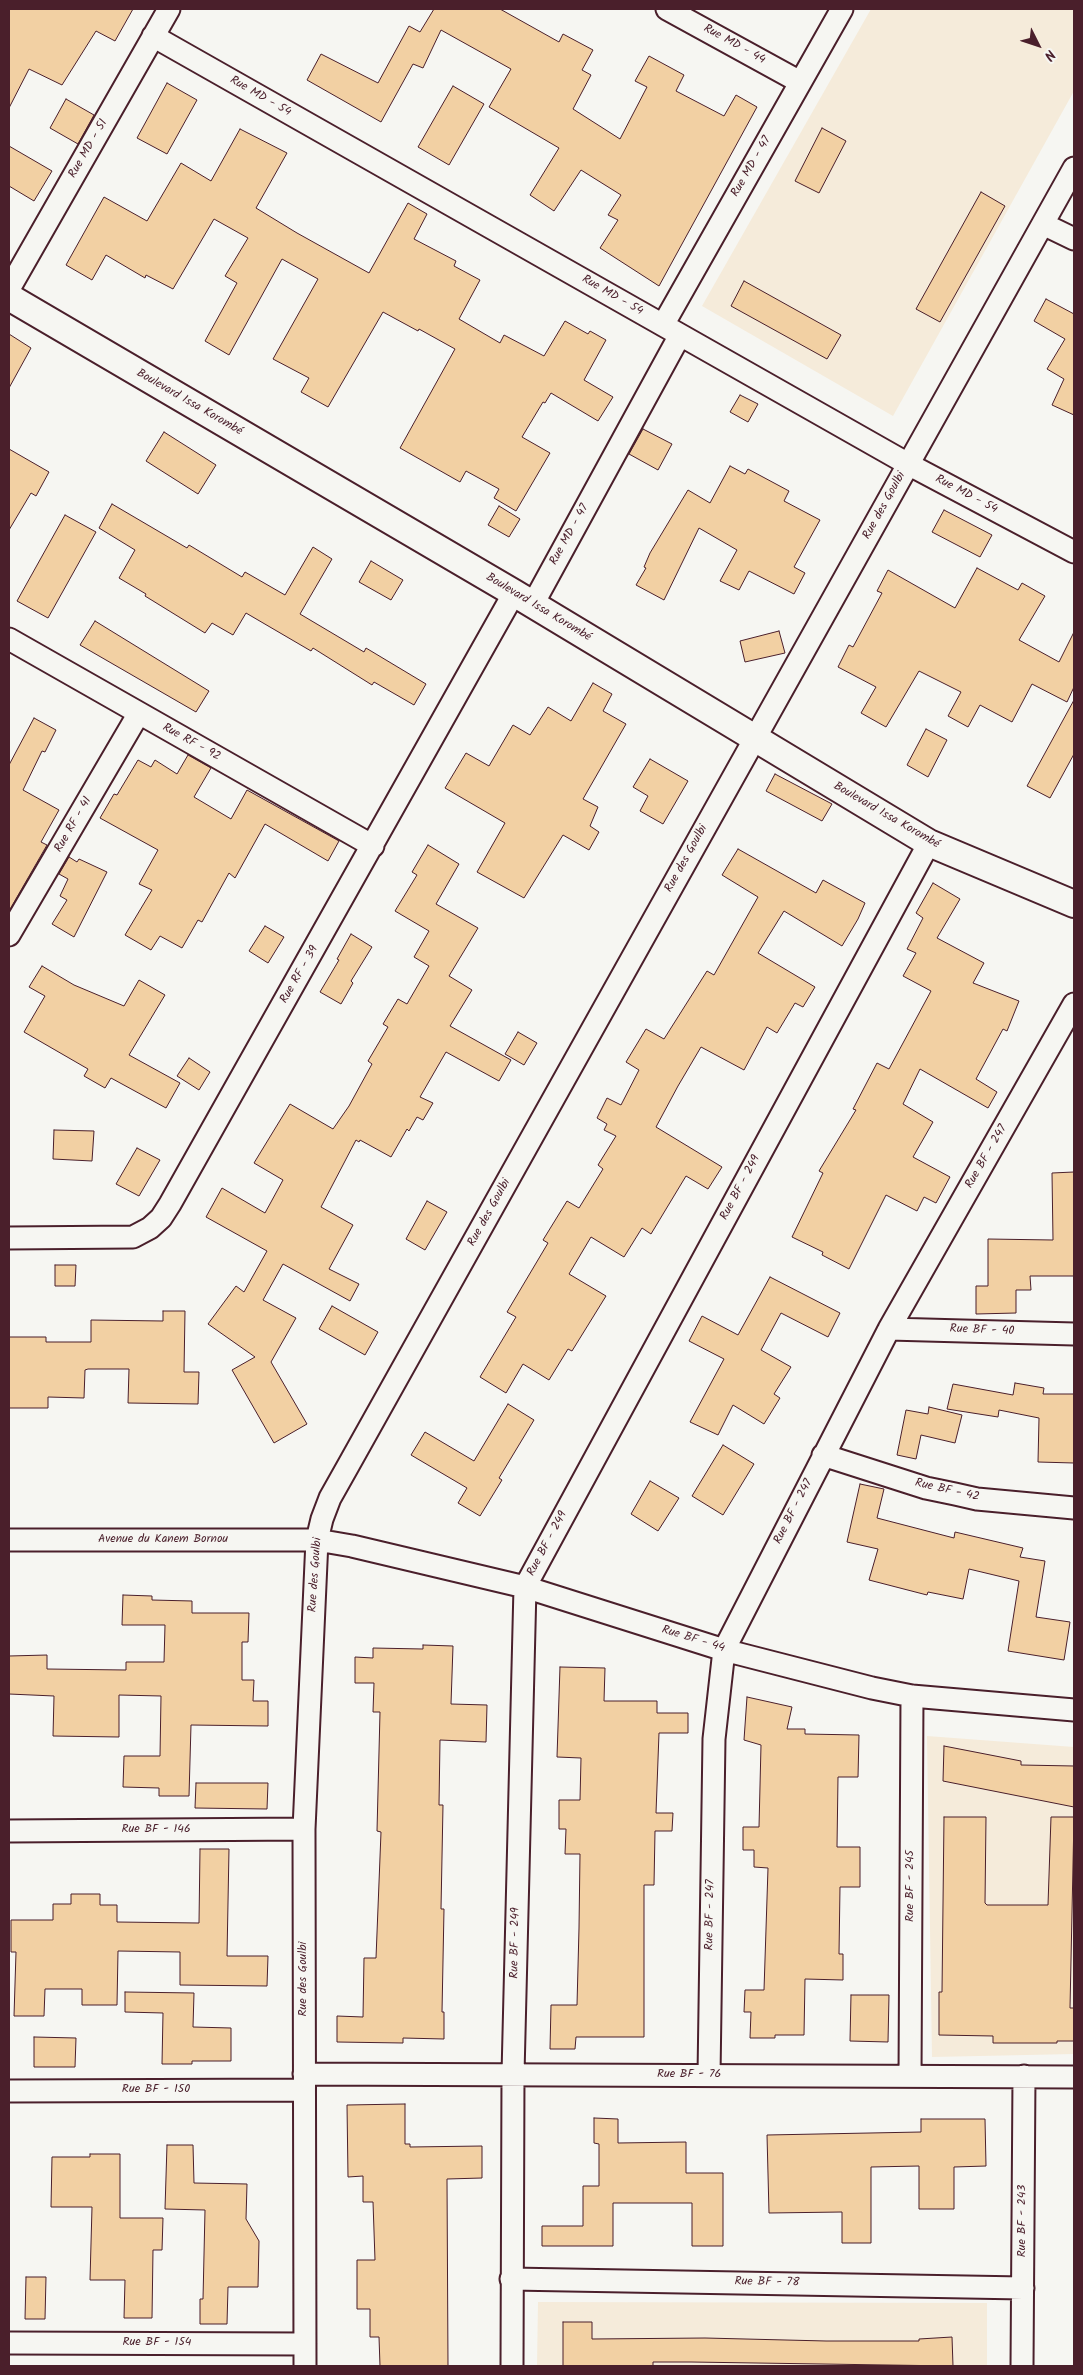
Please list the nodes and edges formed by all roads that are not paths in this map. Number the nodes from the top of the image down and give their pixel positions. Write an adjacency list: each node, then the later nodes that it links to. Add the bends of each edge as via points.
1 (169, 9): 4 (street, Rue MD - 51)
2 (667, 9): 5 (street, Rue MD - 44)
3 (842, 9): 5 (street, Rue MD - 47)
4 (153, 36): 9 (street, Rue MD - 51); 11 (street, Rue MD - 54)
5 (800, 82): 11 (street, Rue MD - 47)
6 (1074, 168): 7 (street, Rue des Goulbi)
7 (1043, 224): 8 (street); 12 (street, Rue des Goulbi)
8 (1074, 240)
9 (9, 289)
10 (9, 297): 14 (street, Boulevard Issa Korombé)
11 (672, 330): 12 (street, Rue MD - 54); 14 (street, Rue MD - 47)
12 (908, 464): 13 (street, Rue MD - 54); 17 (street, Rue des Goulbi)
13 (1074, 552)
14 (523, 599): 17 (street, Boulevard Issa Korombé); 19 (street, Rue RF - 39)
15 (9, 639): 16 (street, Rue RF - 92)
16 (139, 713): 19 (street, Rue RF - 92); 21 (street, Rue RF - 41)
17 (755, 738): 18 (street, Boulevard Issa Korombé); 29 (street, Rue des Goulbi, via 330,1498)
18 (929, 843): 20 (street, Boulevard Issa Korombé); 30 (street, Rue BF - 249)
19 (373, 846): 23 (street, Rue RF - 39, via 160,1218 133,1237)
20 (1074, 904)
21 (11, 928)
22 (1074, 1004): 24 (street, Rue BF - 247)
23 (9, 1238)
24 (889, 1328): 25 (street, Rue BF - 40); 26 (street, Rue BF - 247)
25 (1074, 1334)
26 (823, 1455): 27 (street, Rue BF - 42, via 926,1488 978,1499); 31 (street, Rue BF - 247)
27 (1074, 1508)
28 (9, 1540): 29 (street, Avenue du Kanem Bornou)
29 (317, 1540): 30 (street, Rue BF - 44); 34 (street, Rue des Goulbi)
30 (525, 1587): 31 (street, Rue BF - 44); 36 (street, Rue BF - 249)
31 (724, 1650): 32 (street, Rue BF - 44); 37 (street, Rue BF - 247, via 714,1738)
32 (912, 1696): 33 (street, Rue BF - 44); 38 (street, Rue BF - 245)
33 (1074, 1710)
34 (304, 1829): 35 (street, Rue BF - 146); 41 (street, Rue des Goulbi)
35 (9, 1831)
36 (512, 2074): 37 (street, Rue BF - 76); 41 (street, Rue BF - 76); 43 (street, Rue BF - 249)
37 (709, 2075): 38 (street, Rue BF - 76)
38 (910, 2076): 39 (street, Rue BF - 76)
39 (1024, 2076): 40 (street, Rue BF - 76); 44 (street, Rue BF - 243)
40 (1074, 2077)
41 (304, 2082): 42 (street, Rue BF - 150); 46 (street, Rue des Goulbi)
42 (9, 2091)
43 (511, 2279): 44 (street, Rue BF - 78); 48 (street, Rue BF - 249)
44 (1023, 2288): 49 (street, Rue BF - 243)
45 (9, 2343): 46 (street, Rue BF - 154)
46 (305, 2344): 47 (street, Rue des Goulbi)
47 (305, 2366)
48 (512, 2366)
49 (1022, 2366)

